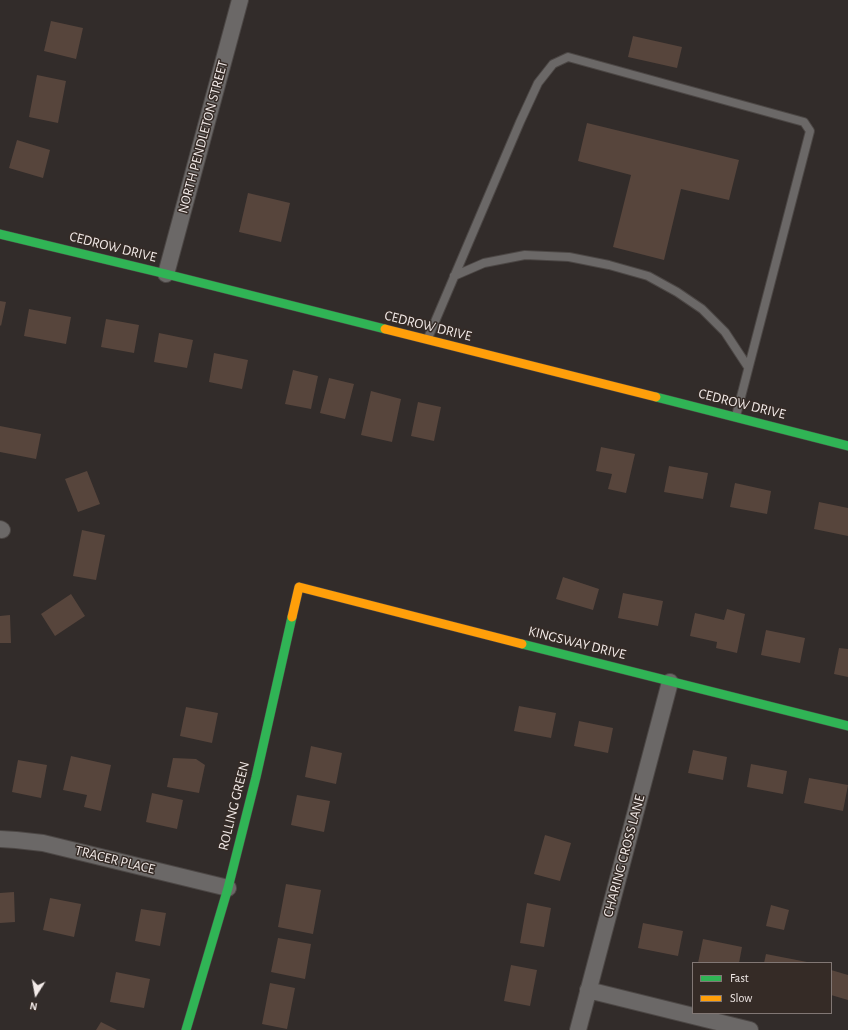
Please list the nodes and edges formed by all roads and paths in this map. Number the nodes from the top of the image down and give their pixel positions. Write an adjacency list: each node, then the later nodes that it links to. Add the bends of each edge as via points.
1 (240, 0): 3 (street, NORTH PENDLETON STREET)
2 (0, 234): 3 (street, CEDROW DRIVE)
3 (166, 274): 5 (street, CEDROW DRIVE)
4 (454, 276): 5 (lane); 6 (lane, via 484,263 525,255 569,257 648,276 702,308 725,332); 6 (lane, via 535,90 553,64 568,58 804,122 810,131)
5 (427, 340): 7 (street, CEDROW DRIVE)
6 (748, 367): 7 (lane)
7 (735, 417): 8 (street, CEDROW DRIVE)
8 (848, 446)
9 (299, 586): 10 (street, KINGSWAY DRIVE); 13 (street, ROLLING GREEN, via 256,778)
10 (670, 682): 11 (street, KINGSWAY DRIVE); 14 (street, CHARING CROSS LANE)
11 (848, 726)
12 (0, 840): 13 (street, TRACER PLACE, via 43,843)
13 (228, 888): 15 (street, ROLLING GREEN)
14 (588, 990): 16 (street, CHARING CROSS LANE); 17 (street)
15 (186, 1030)
16 (578, 1030)
17 (750, 1030)

